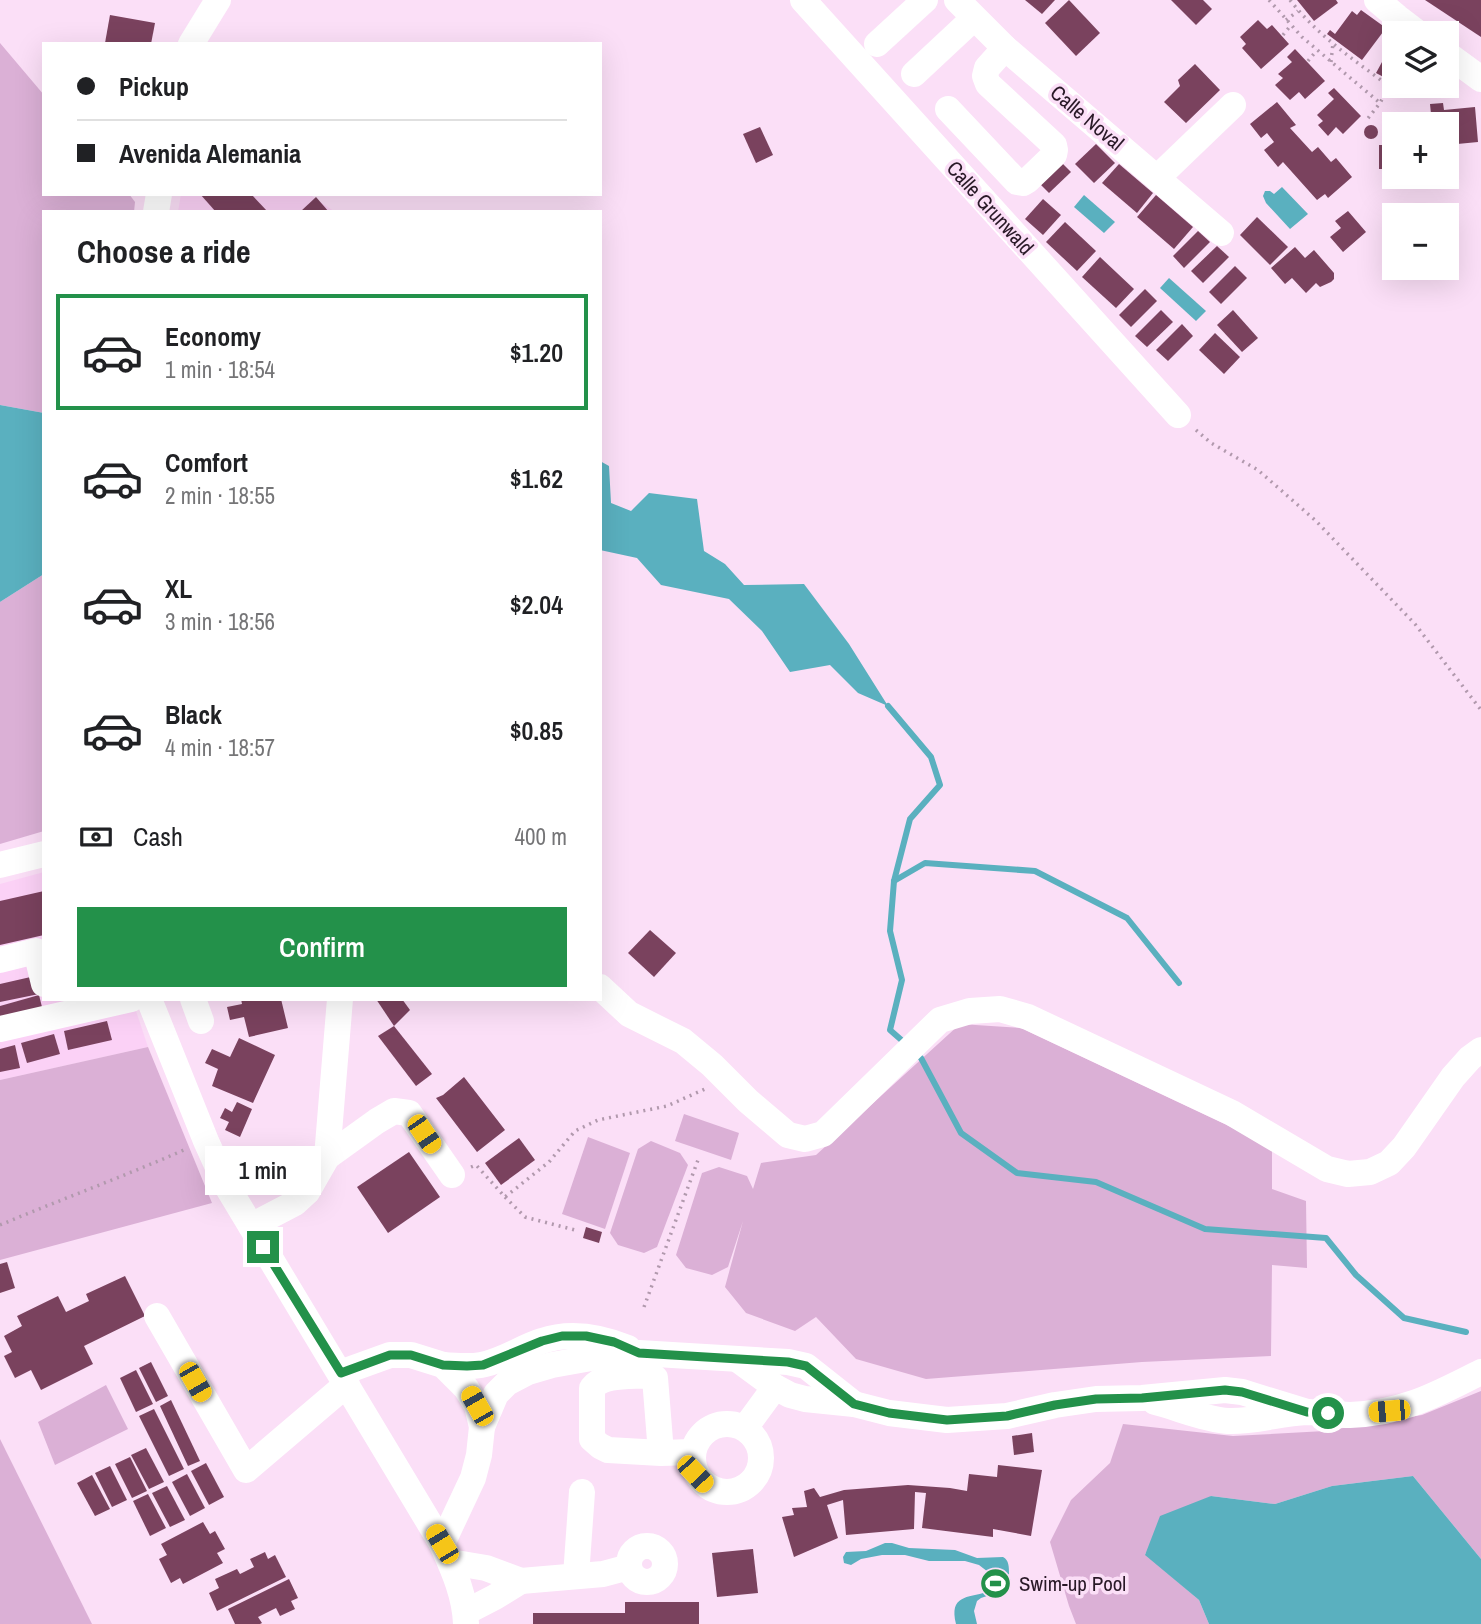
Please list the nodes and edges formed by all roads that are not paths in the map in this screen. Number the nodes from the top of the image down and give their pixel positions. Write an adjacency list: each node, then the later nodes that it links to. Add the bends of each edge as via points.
1 (218, 0): 7 (street)
2 (803, 0): 17 (street, Calle Grunwald)
3 (925, 0): 8 (street)
4 (1377, 0): 6 (street)
5 (966, 9): 9 (street, Calle Noval); 11 (street)
6 (1401, 21)
7 (192, 42)
8 (877, 44)
9 (1005, 48): 14 (street, via 987,68 988,84 1054,145 1054,155 1028,180 1017,182); 15 (street, Calle Noval)
10 (1459, 63): 12 (street)
11 (914, 74)
12 (1481, 79)
13 (1233, 106): 15 (street)
14 (948, 109)
15 (1157, 178): 16 (street, Calle Noval)
16 (1221, 233)
17 (1178, 415)
18 (42, 854): 19 (street)
19 (0, 865)
20 (0, 960): 21 (street, via 36,951)
21 (42, 976)
22 (602, 989): 28 (street, via 629,1014 682,1041 788,1135 805,1139 823,1134 940,1020 1000,1009 1028,1017 1232,1114 1327,1169 1348,1174 1370,1172 1389,1163 1404,1147 1452,1077)
23 (113, 1001): 26 (street)
24 (150, 1001): 31 (street, via 225,1183)
25 (340, 1001): 29 (street)
26 (49, 1008): 27 (street)
27 (0, 1030)
28 (1481, 1050)
29 (327, 1157): 30 (street, via 394,1111 410,1113); 31 (street, via 307,1192 295,1203)
30 (452, 1175)
31 (251, 1226): 37 (street)
32 (157, 1316): 37 (street, via 246,1469)
33 (547, 1353): 34 (street, via 562,1336 586,1336 639,1353); 35 (street, via 483,1365); 40 (street, via 496,1394)
34 (737, 1359): 38 (street); 39 (street, via 806,1366)
35 (443, 1365): 37 (street, via 411,1355 390,1355); 40 (street, via 466,1388)
36 (1481, 1371): 39 (street, via 1426,1400 1389,1411 1350,1415 1307,1412 1225,1390 1096,1399 1007,1416 947,1420)
37 (344, 1378): 45 (street)
38 (775, 1387): 39 (street, via 805,1399); 41 (street)
39 (854, 1404)
40 (482, 1427): 45 (street, via 473,1478)
41 (745, 1428): 42 (street, via 723,1423 703,1433); 42 (street, via 760,1444 762,1466 751,1485 731,1493 710,1489 695,1474)
42 (692, 1452): 43 (street)
43 (661, 1453)
44 (582, 1492): 47 (street)
45 (446, 1553): 48 (street); 49 (street)
46 (629, 1567): 47 (street)
47 (576, 1576): 48 (street)
48 (521, 1581): 49 (street)
49 (466, 1618)

